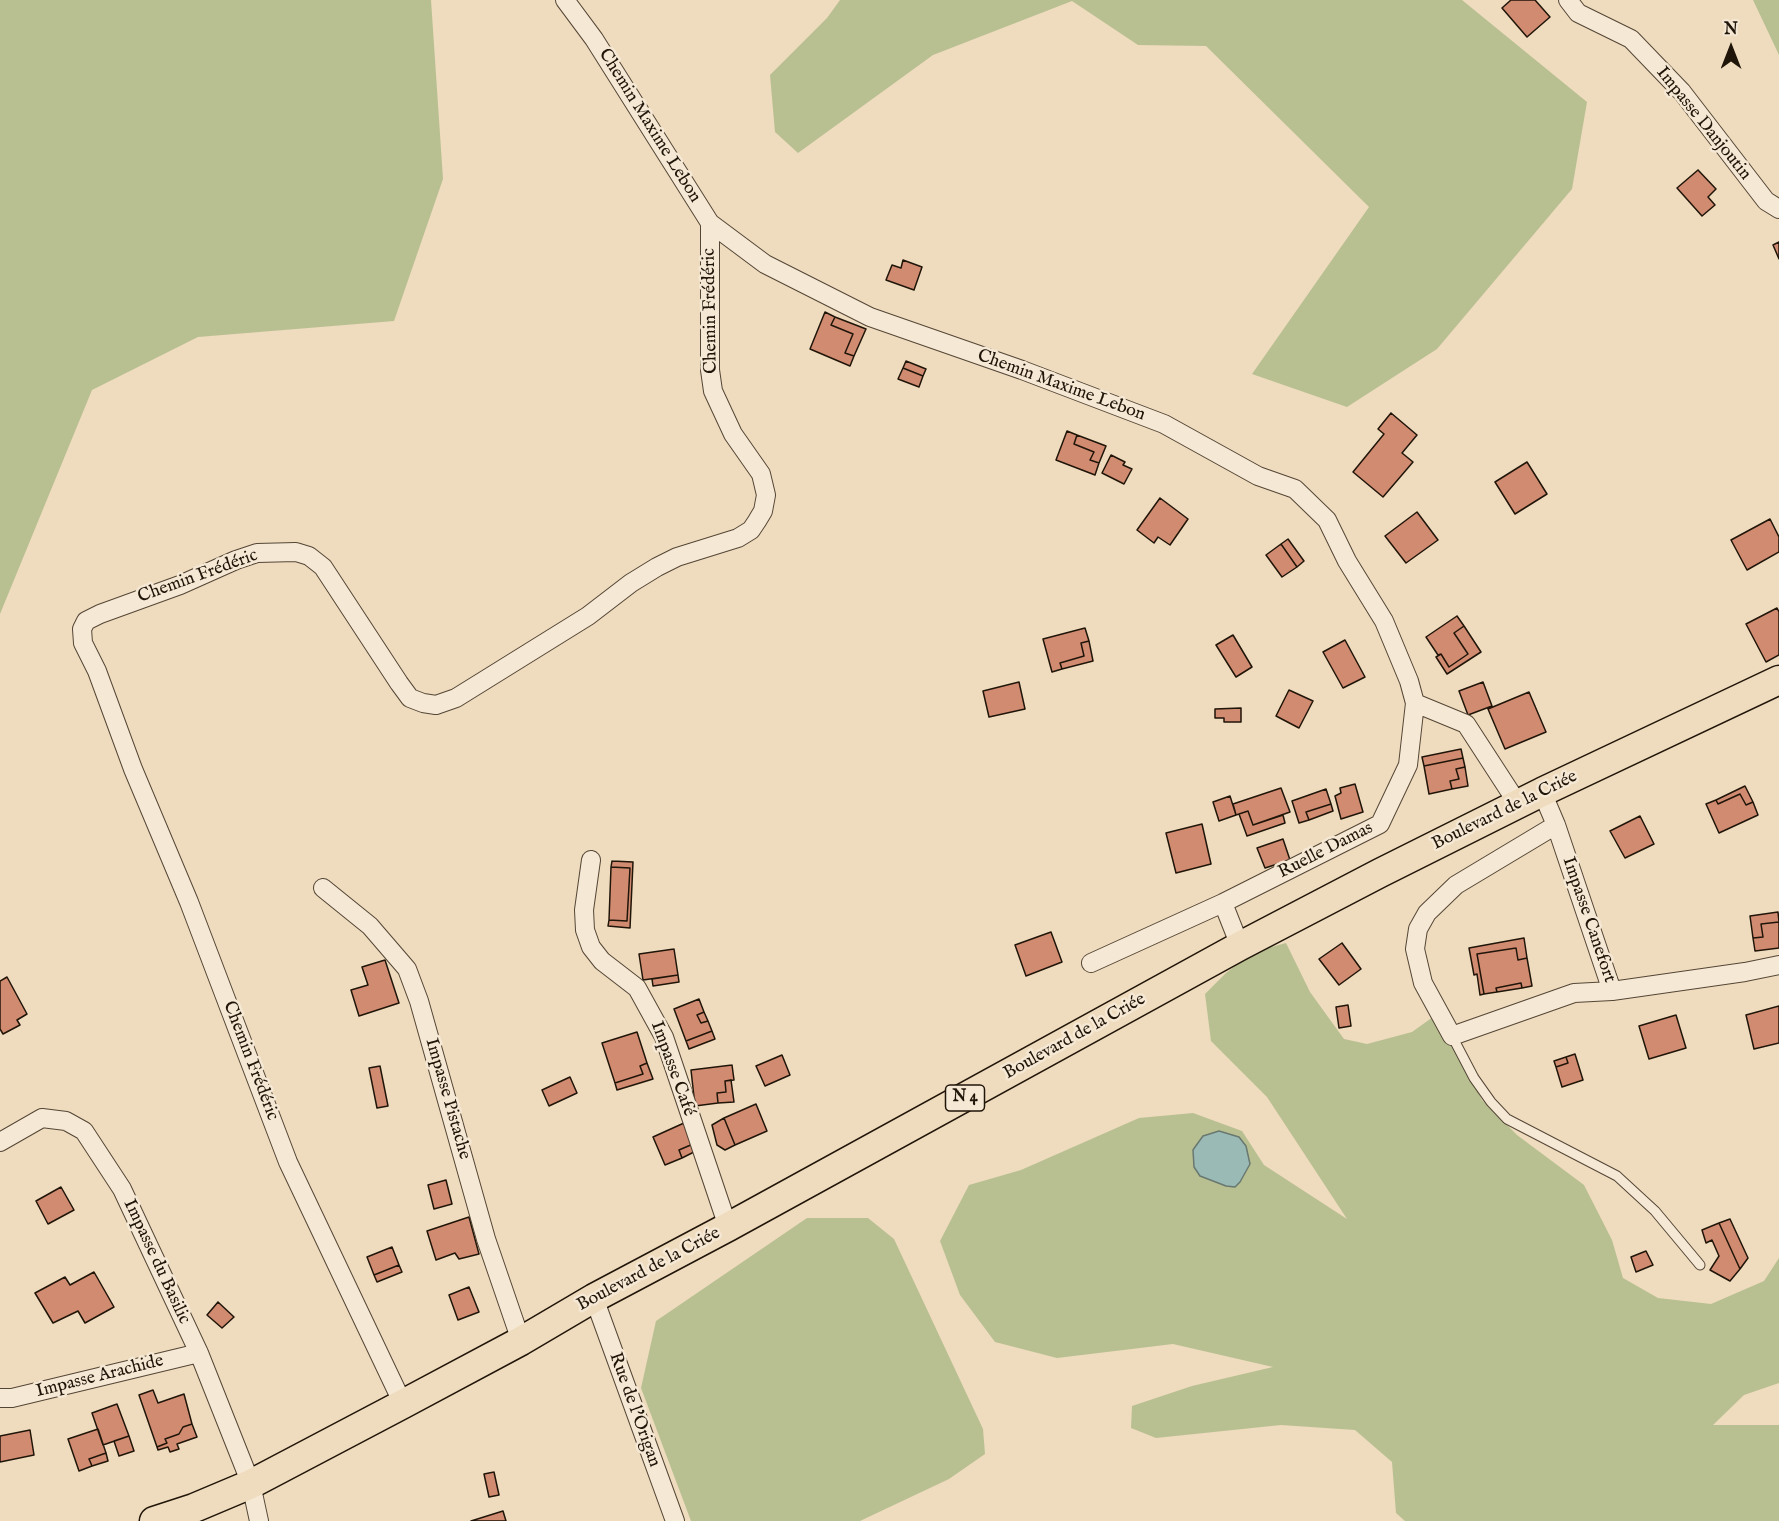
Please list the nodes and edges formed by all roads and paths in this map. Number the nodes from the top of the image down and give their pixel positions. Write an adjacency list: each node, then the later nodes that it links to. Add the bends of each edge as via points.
1 (565, 0): 4 (street, Chemin Maxime Lebon, via 594,39)
2 (1568, 0): 3 (street, Impasse Danjoutin, via 1578,13 1630,39 1682,92 1766,201)
3 (1779, 209)
4 (710, 223): 6 (street, Chemin Maxime Lebon, via 765,264 870,317 1164,424 1258,476 1295,489 1328,520 1347,561 1384,621); 24 (street, Chemin Frédéric, via 713,391 733,434 761,474 766,495 763,511 751,530 657,567 588,616 456,698 436,705 410,698 323,567 296,552 257,553 236,560 100,614 86,621 82,628 83,643 189,902 288,1162)
5 (1779, 680): 7 (main road, Boulevard de la Criée / N 4)
6 (1415, 703): 7 (street, via 1467,724); 11 (street, Ruelle Damas, via 1408,765 1380,824)
7 (1530, 798): 8 (street, Impasse Canefort); 12 (main road, Boulevard de la Criée / N 4)
8 (1556, 825): 15 (street, Impasse Canefort); 16 (street, via 1456,885 1427,913 1418,929 1415,949 1423,983)
9 (591, 860): 18 (street, Impasse Café, via 584,909 591,947 602,961 637,988 664,1037)
10 (322, 888): 21 (street, Impasse Pistache, via 370,926 406,969 419,1001 486,1239)
11 (1223, 903): 12 (street); 13 (street, Ruelle Damas)
12 (1240, 946): 18 (main road, Boulevard de la Criée / N 4)
13 (1091, 963)
14 (1779, 965): 15 (street, Impasse Canefort)
15 (1612, 991): 16 (street, via 1574,993)
16 (1452, 1036): 19 (lane, via 1474,1078 1507,1119 1617,1176 1655,1211)
17 (0, 1142): 22 (street, Impasse du Basilic, via 42,1118 66,1121 84,1131 122,1189)
18 (728, 1227): 20 (main road, Boulevard de la Criée / N 4)
19 (1700, 1265)
20 (594, 1298): 21 (main road, Boulevard de la Criée / N 4); 28 (street, Rue de l'Origan)
21 (521, 1341): 24 (main road, Boulevard de la Criée / N 4)
22 (199, 1353): 23 (street, Impasse Arachide); 25 (street, Impasse du Basilic)
23 (0, 1398)
24 (403, 1404): 25 (main road, Boulevard de la Criée / N 4)
25 (251, 1484): 26 (main road, Boulevard de la Criée / N 4); 27 (street, Impasse du Basilic)
26 (154, 1521)
27 (259, 1521)
28 (675, 1521)

